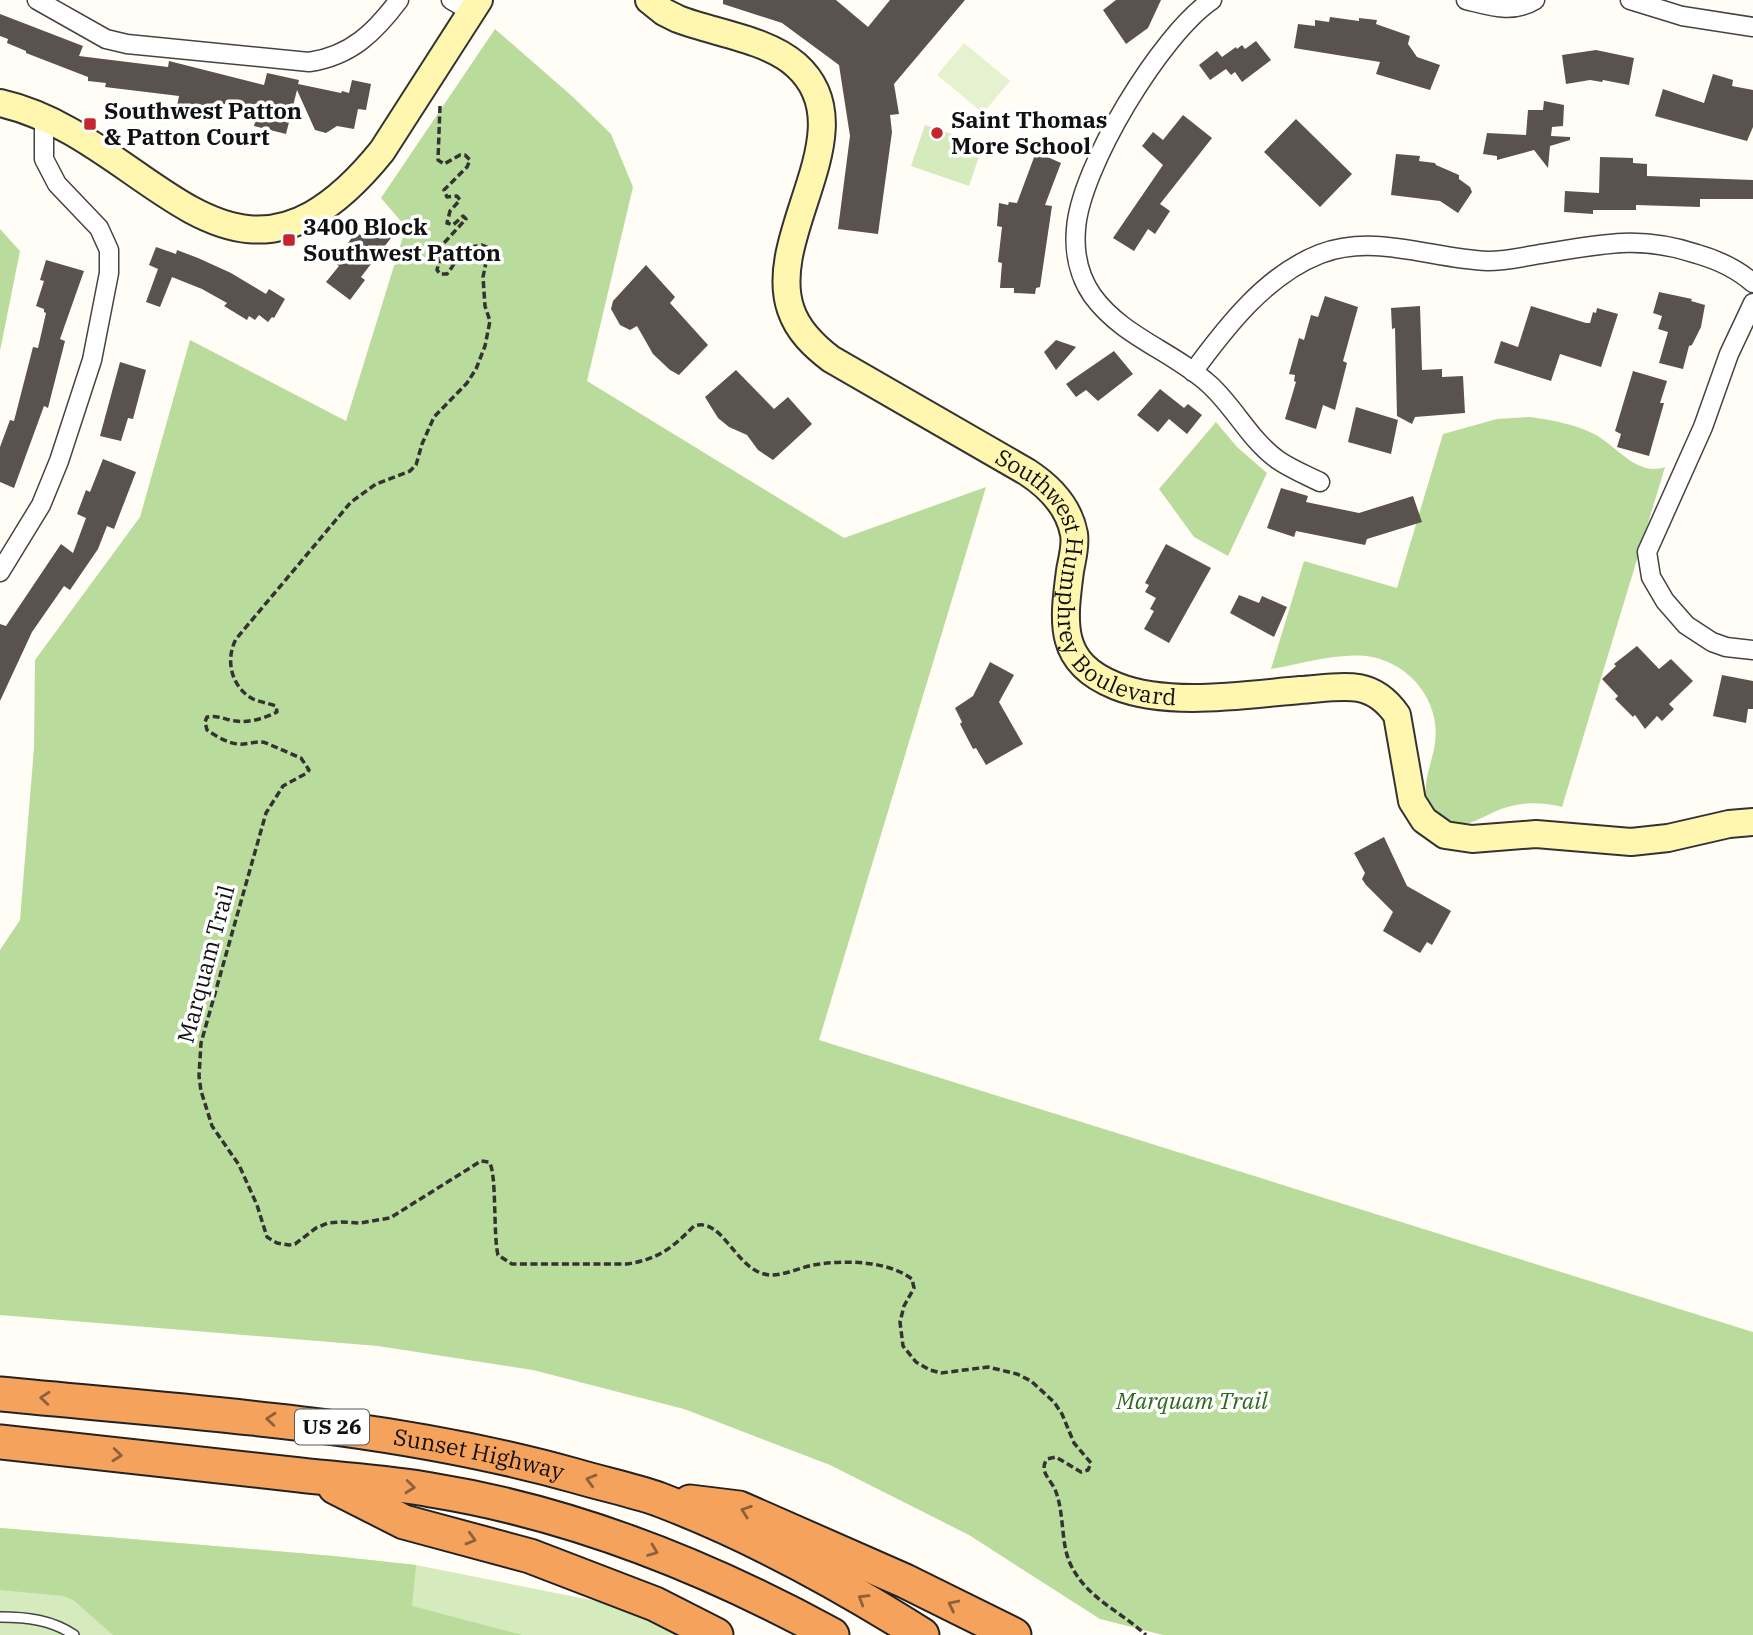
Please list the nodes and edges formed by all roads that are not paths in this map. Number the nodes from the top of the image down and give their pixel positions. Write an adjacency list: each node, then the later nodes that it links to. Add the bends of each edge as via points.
1 (37, 0): 2 (street, via 106,39 309,62 359,44)
2 (399, 0)
3 (649, 0): 18 (main road, Southwest Humphrey Boulevard, via 678,19 768,48 806,76 820,104 822,130 788,261 792,313 807,337 831,359 1027,472 1053,493 1074,534 1065,610 1069,644 1081,664 1097,677 1154,697 1339,687 1368,690 1397,715 1412,801 1424,820 1445,835 1536,834 1631,842)
4 (1212, 0): 14 (street, via 1178,32 1125,106 1094,168 1076,228 1082,276 1102,307 1130,332)
5 (1466, 0): 6 (street, via 1513,9)
6 (1535, 0)
7 (1630, 0): 9 (street, via 1682,16)
8 (467, 4): 11 (main road, via 383,151 337,200 292,224 241,229 208,219)
9 (1753, 27)
10 (0, 103): 11 (main road)
11 (44, 119): 16 (street, via 44,159 57,184 99,228 109,250 109,274 92,359 59,461 41,505)
12 (1753, 283): 14 (street, via 1722,262 1644,241 1497,261 1371,245 1345,247 1320,254 1276,280 1224,330)
13 (1753, 303): 17 (street, via 1647,552 1651,577 1686,625 1712,642)
14 (1193, 372): 15 (street, via 1269,452)
15 (1320, 482)
16 (0, 572)
17 (1753, 650)
18 (1753, 822)
19 (0, 1394): 22 (highway, Sunset Highway / US 26, one-way to 19, via 528,1463 406,1437 293,1421)
20 (0, 1441): 21 (highway, Sunset Highway / US 26, one-way to 21)
21 (318, 1478): 25 (highway, one-way to 25, via 404,1522 530,1556 655,1604); 26 (highway, Sunset Highway / US 26, one-way to 26, via 430,1489 586,1527 727,1580)
22 (656, 1499): 27 (highway, Sunset Highway / US 26, one-way to 22, via 774,1550); 28 (highway, one-way to 22, via 739,1507)
23 (0, 1617): 24 (lane, via 41,1620)
24 (74, 1635)
25 (716, 1635)
26 (832, 1635)
27 (922, 1635)
28 (1014, 1635)

